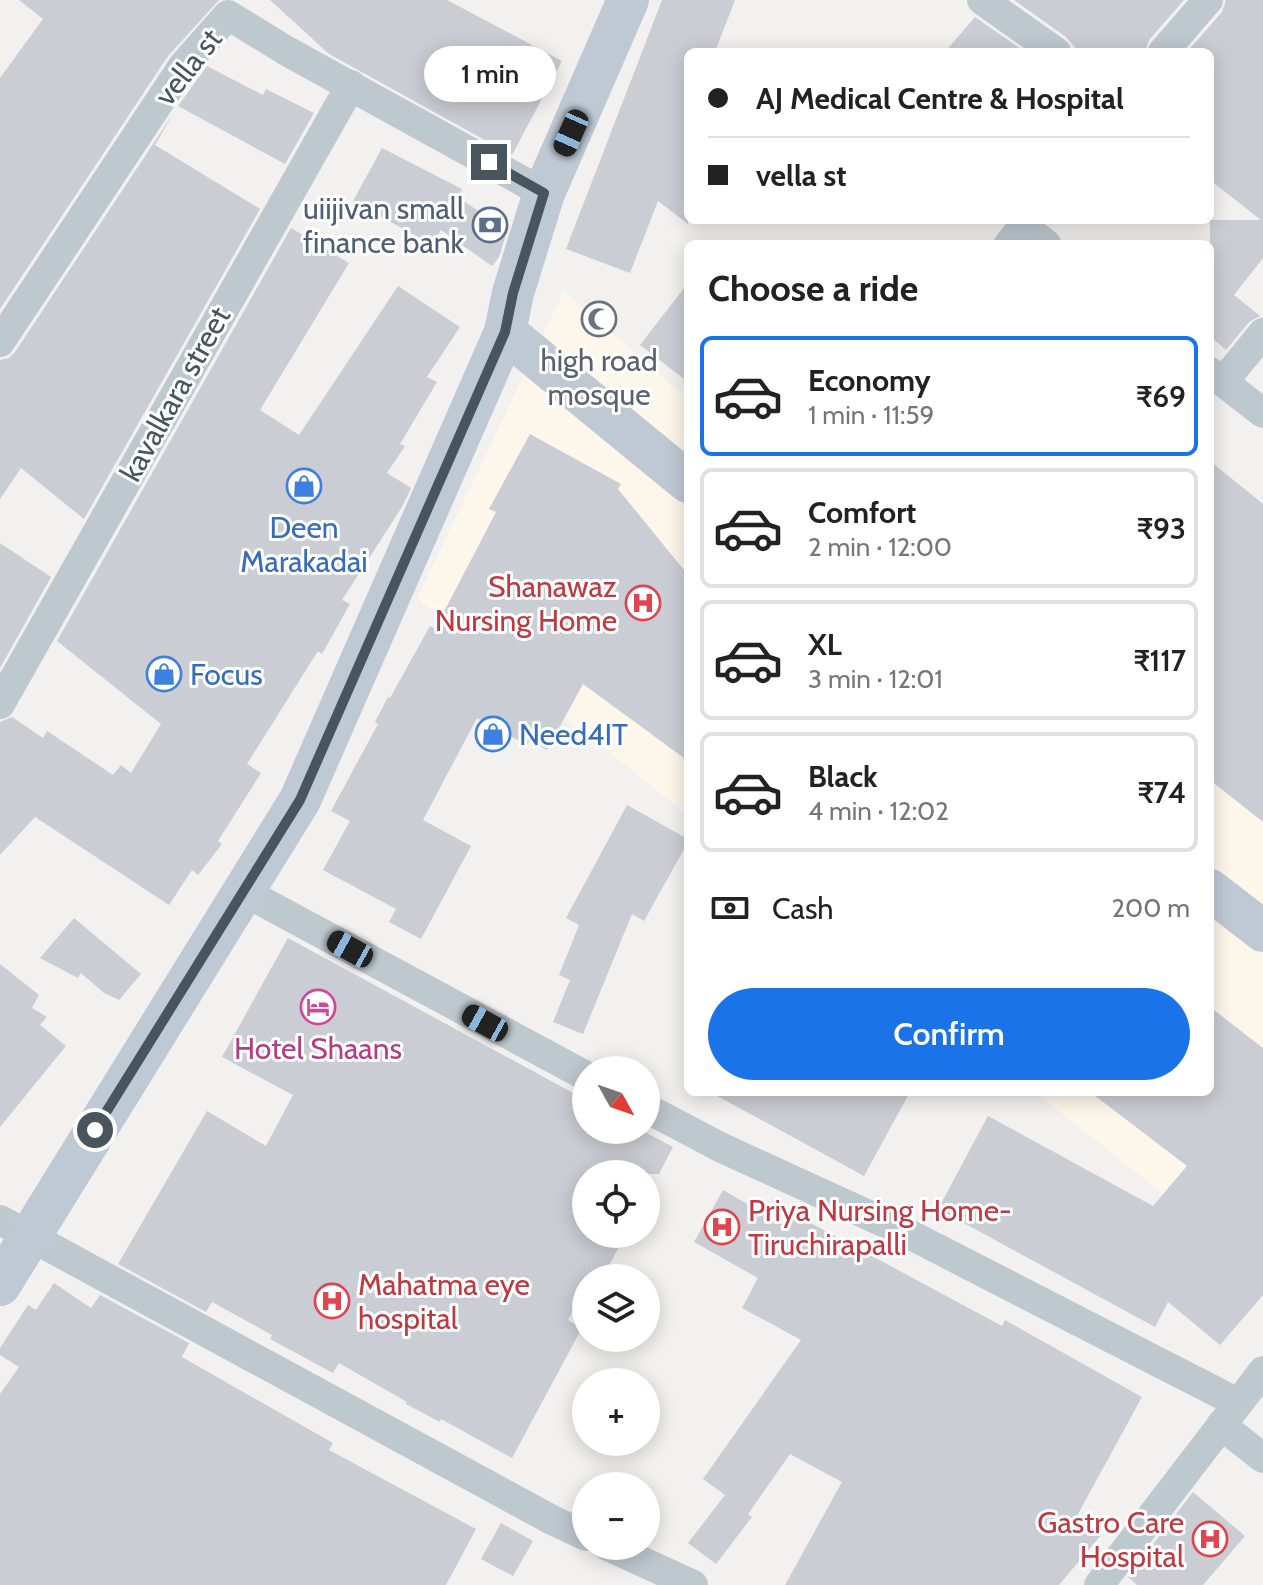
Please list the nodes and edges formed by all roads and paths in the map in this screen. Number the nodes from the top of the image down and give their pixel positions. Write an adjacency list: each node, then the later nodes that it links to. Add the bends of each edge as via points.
1 (628, 0): 8 (main road)
2 (982, 0): 5 (street)
3 (1208, 0): 6 (street)
4 (219, 8): 7 (street, vella st); 11 (street, vella st)
5 (1050, 48)
6 (1166, 48)
7 (351, 85): 8 (street, vella st); 15 (street, kavalkara street)
8 (544, 193): 9 (main road)
9 (505, 332): 14 (main road); 16 (main road, via 300,800)
10 (1263, 333): 12 (street)
11 (0, 342)
12 (1216, 377): 13 (street)
13 (1263, 413)
14 (684, 479)
15 (0, 704)
16 (243, 891): 19 (street); 21 (main road)
17 (1214, 893): 18 (main road)
18 (1263, 931)
19 (572, 1068)
20 (660, 1115): 24 (street, via 903,1231)
21 (15, 1228): 22 (main road); 26 (street)
22 (0, 1285)
23 (1263, 1371): 24 (street)
24 (1230, 1414): 25 (street); 29 (street)
25 (1263, 1458)
26 (572, 1529)
27 (639, 1560): 28 (street)
28 (693, 1585)
29 (1099, 1585)

